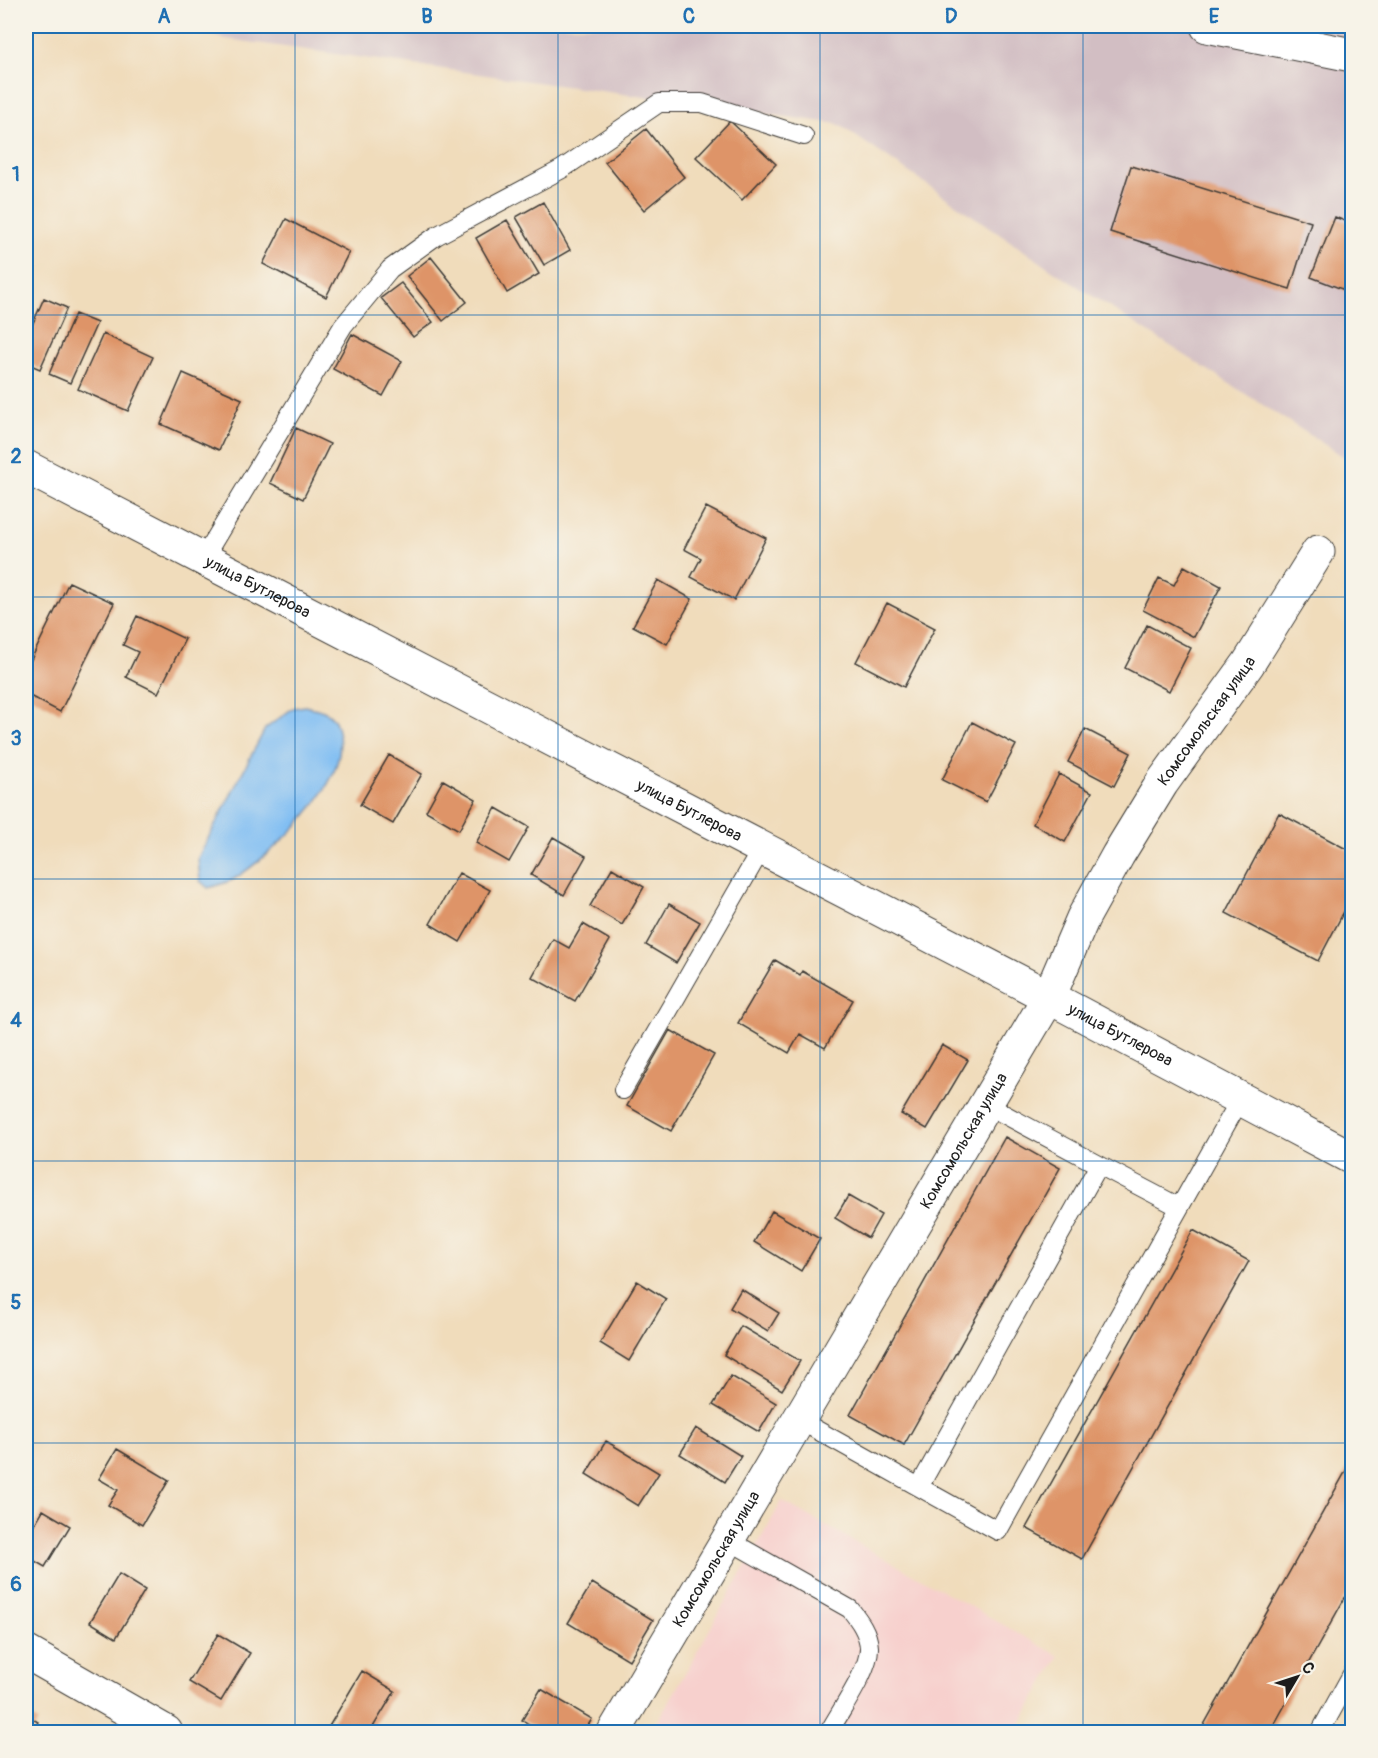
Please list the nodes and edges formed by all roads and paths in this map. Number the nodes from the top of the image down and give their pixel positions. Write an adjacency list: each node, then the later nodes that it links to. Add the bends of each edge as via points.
1 (1207, 26): 2 (street)
2 (1353, 55)
3 (804, 136): 6 (lane, via 702,102 659,103 562,169 436,236 390,269 343,326)
4 (26, 467): 6 (street, улица Бутлерова)
5 (1318, 552): 8 (street, Комсомольская улица, via 1248,664 1162,783 1118,855 1083,918)
6 (203, 559): 7 (street, улица Бутлерова)
7 (762, 848): 8 (street, улица Бутлерова); 9 (lane)
8 (1049, 997): 10 (street, улица Бутлерова); 11 (street, Комсомольская улица)
9 (623, 1090)
10 (1241, 1098): 12 (street, улица Бутлерова); 14 (lane)
11 (987, 1105): 13 (lane); 15 (street, Комсомольская улица)
12 (1353, 1158)
13 (1099, 1165): 14 (lane); 16 (lane)
14 (1179, 1208): 16 (lane, via 998,1531)
15 (800, 1420): 16 (lane); 17 (street, Комсомольская улица)
16 (919, 1487)
17 (728, 1540): 21 (street, Комсомольская улица); 22 (lane, via 850,1609 863,1624 869,1647 866,1664)
18 (26, 1652): 20 (street)
19 (1353, 1674): 23 (lane)
20 (166, 1732)
21 (615, 1732)
22 (830, 1732)
23 (1320, 1732)

